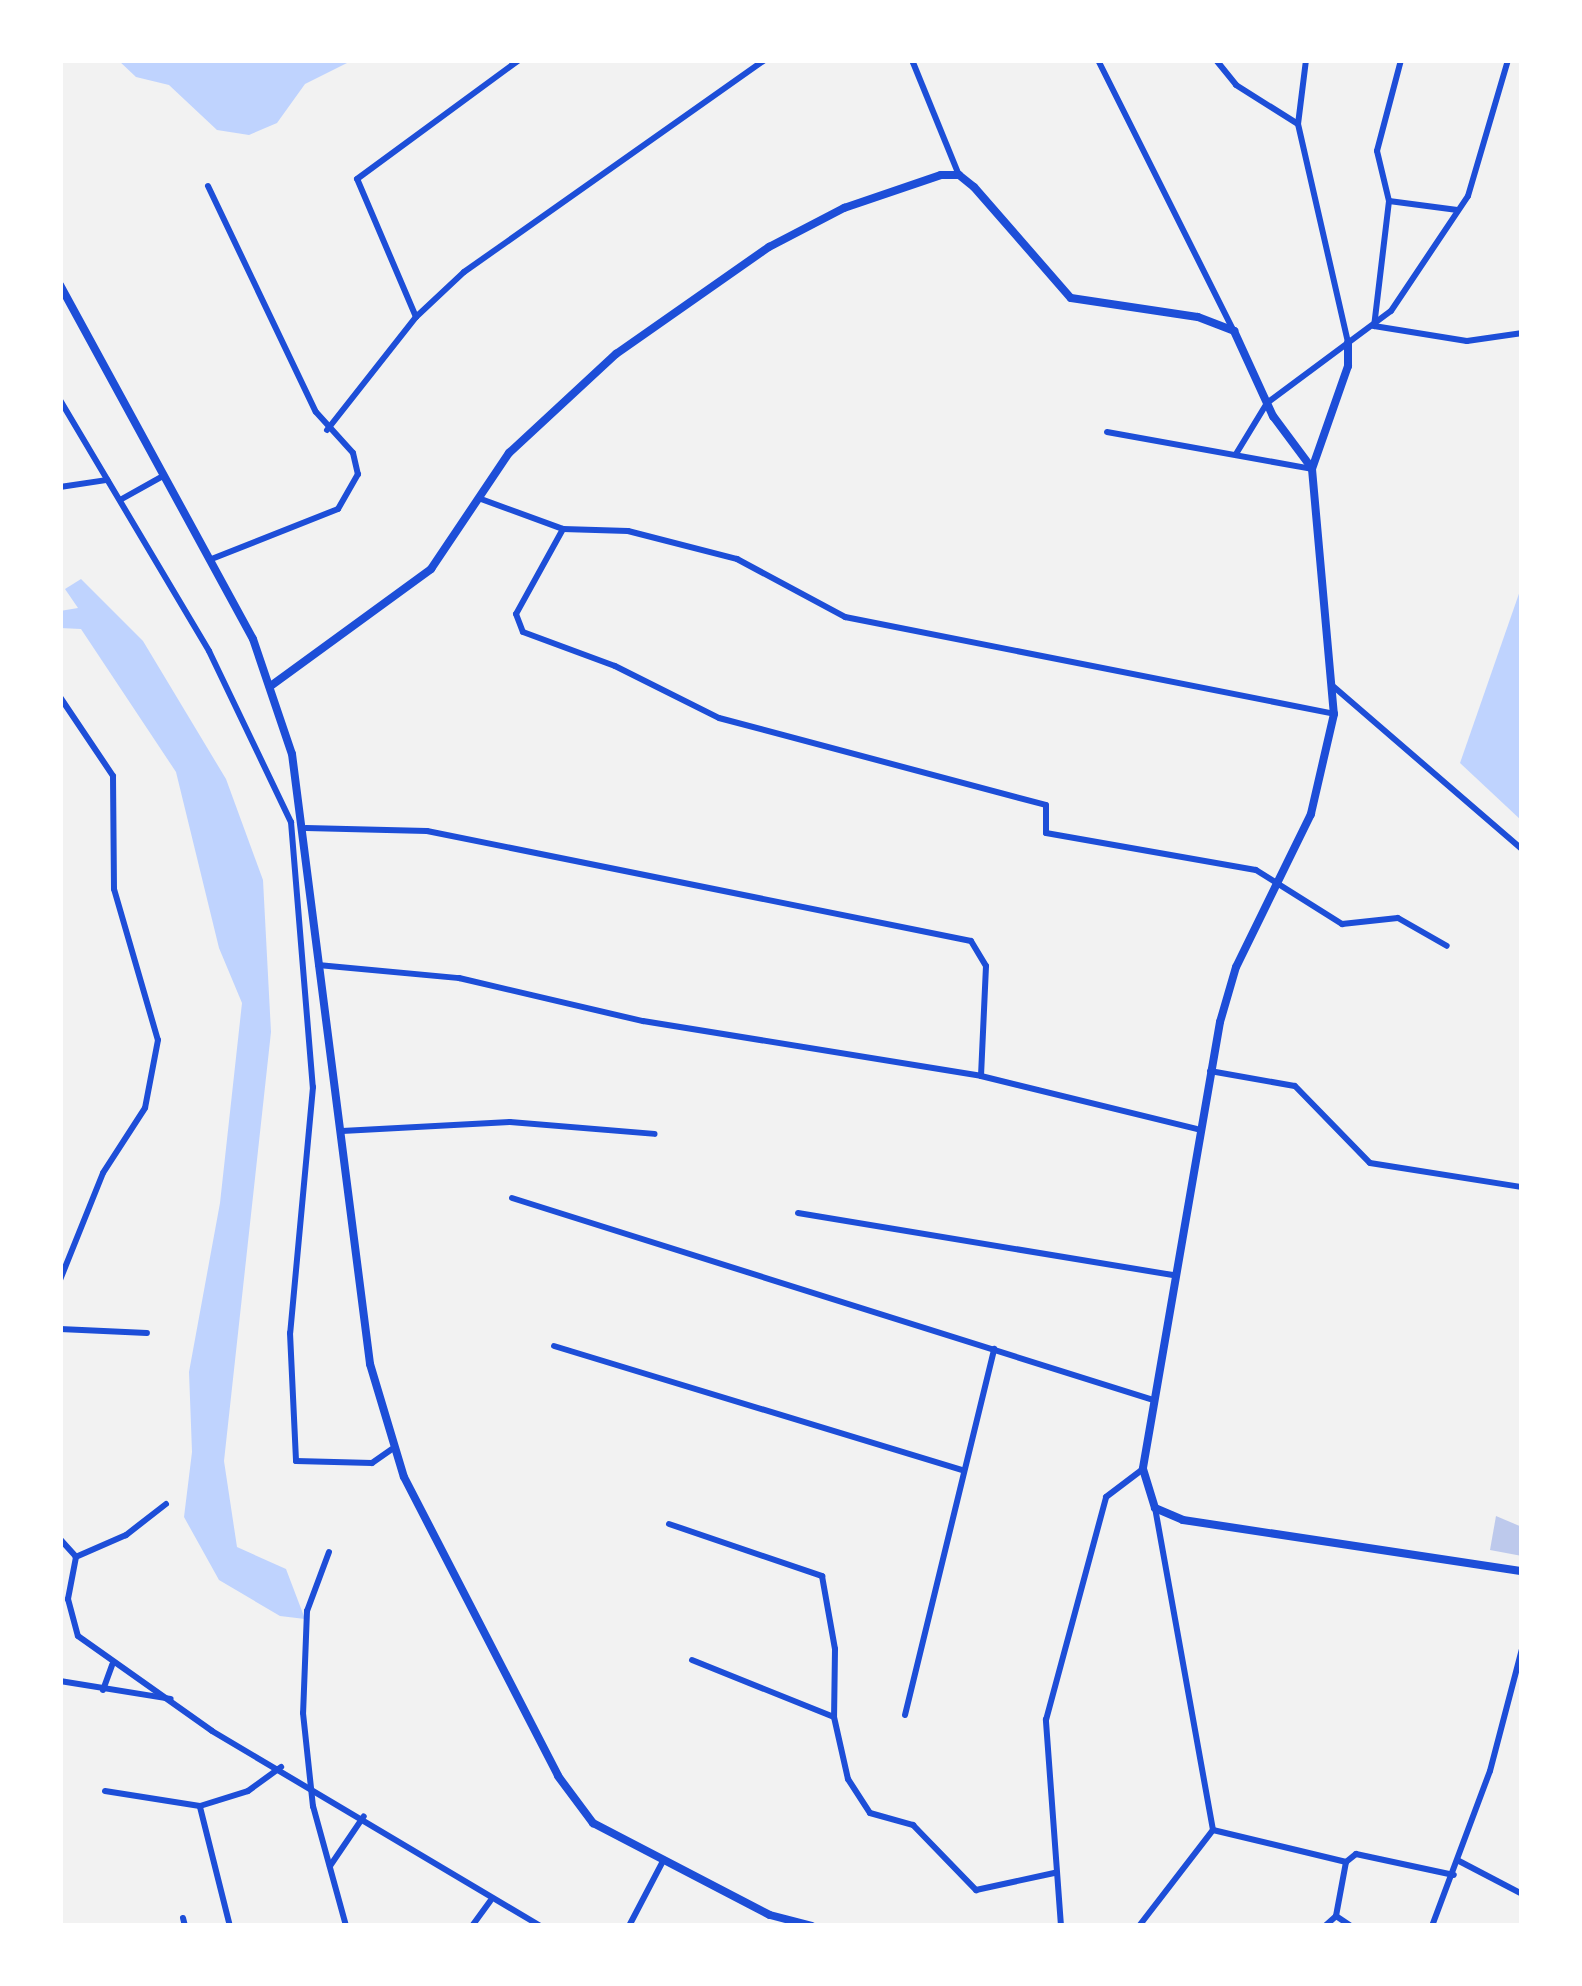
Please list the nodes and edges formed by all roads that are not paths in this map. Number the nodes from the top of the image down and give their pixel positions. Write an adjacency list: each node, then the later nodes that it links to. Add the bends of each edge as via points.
1 (520, 60): 15 (street, via 356,179)
2 (764, 60): 15 (street, via 464,272)
3 (912, 60): 10 (street)
4 (1098, 60): 17 (street)
5 (1216, 60): 9 (street, via 1236,85)
6 (1306, 60): 9 (street)
7 (1401, 60): 12 (street, via 1377,151)
8 (1508, 60): 13 (street)
9 (1298, 124): 19 (street)
10 (958, 175): 17 (street, via 1071,298 1198,316); 29 (street, via 844,208 769,247 571,390 508,453)
11 (208, 186): 22 (street)
12 (1389, 201): 13 (street); 16 (street)
13 (1459, 210): 16 (street)
14 (60, 285): 26 (street)
15 (416, 317): 22 (street)
16 (1374, 326): 18 (street, via 1467,341); 19 (street)
17 (1234, 331): 21 (street)
18 (1522, 333)
19 (1348, 343): 21 (street); 25 (street, via 1348,366)
20 (60, 400): 27 (street)
21 (1267, 403): 24 (street); 25 (street)
22 (327, 430): 32 (street, via 353,453 353,492 316,520)
23 (1107, 432): 24 (street)
24 (1236, 454): 25 (street)
25 (1312, 469): 34 (street)
26 (166, 474): 30 (street); 32 (street)
27 (107, 479): 28 (street); 30 (street)
28 (60, 487)
29 (481, 499): 31 (street); 33 (street, via 430,569)
30 (120, 500): 57 (street, via 267,761 295,840 313,1087 290,1333 296,1461 372,1463)
31 (563, 529): 36 (street, via 628,531 737,559 845,617); 39 (street, via 520,605 523,632 615,665 719,718 1046,805 1046,833 1233,864)
32 (212, 560): 33 (street)
33 (272, 685): 37 (street)
34 (1334, 687): 36 (street); 38 (street)
35 (60, 697): 51 (street, via 113,776 114,889 158,1040 146,1108 103,1173)
36 (1334, 714): 39 (street, via 1311,814)
37 (306, 828): 41 (street); 43 (street, via 427,831 970,940 986,967)
38 (1522, 849)
39 (1275, 883): 40 (street, via 1342,924 1397,918); 42 (street, via 1236,968)
40 (1447, 946)
41 (318, 965): 43 (street, via 459,978 643,1021); 45 (street)
42 (1210, 1072): 44 (street); 47 (street, via 1295,1085 1370,1163)
43 (982, 1076): 44 (street)
44 (1197, 1129): 50 (street)
45 (342, 1131): 46 (street, via 510,1122); 57 (street, via 370,1364)
46 (655, 1134)
47 (1522, 1186)
48 (512, 1198): 55 (street)
49 (798, 1213): 50 (street)
50 (1173, 1275): 56 (street)
51 (60, 1280)
52 (60, 1329): 53 (street)
53 (147, 1333)
54 (554, 1346): 59 (street)
55 (994, 1349): 56 (street); 59 (street)
56 (1153, 1400): 58 (street)
57 (392, 1449): 83 (street, via 575,1802 614,1838)
58 (1143, 1469): 61 (street); 85 (street, via 1106,1497 1046,1720)
59 (962, 1470): 73 (street)
60 (166, 1504): 65 (street, via 143,1525)
61 (1155, 1508): 66 (street, via 1183,1520); 80 (street)
62 (669, 1524): 74 (street, via 822,1576 835,1649)
63 (60, 1539): 65 (street)
64 (329, 1552): 76 (street, via 313,1584 303,1653)
65 (76, 1557): 69 (street, via 72,1621)
66 (1522, 1571)
67 (1522, 1648): 82 (street)
68 (692, 1660): 74 (street)
69 (112, 1665): 71 (street); 72 (street)
70 (60, 1681): 71 (street)
71 (104, 1690): 72 (street)
72 (174, 1699): 75 (street, via 212,1731)
73 (905, 1715)
74 (834, 1717): 85 (street, via 848,1779 870,1813 913,1825 961,1880 976,1890)
75 (281, 1767): 76 (street); 78 (street, via 248,1791)
76 (315, 1788): 79 (street); 84 (street)
77 (105, 1791): 78 (street)
78 (200, 1806): 90 (street)
79 (364, 1816): 84 (street); 88 (street)
80 (1213, 1830): 81 (street); 97 (street)
81 (1346, 1862): 86 (street, via 1356,1854); 89 (street)
82 (1459, 1862): 86 (street); 87 (street)
83 (662, 1863): 94 (street); 95 (street, via 770,1915)
84 (329, 1869): 91 (street)
85 (1054, 1873): 96 (street)
86 (1454, 1875): 100 (street)
87 (1522, 1894)
88 (490, 1900): 92 (street); 93 (street)
89 (1336, 1916): 98 (street); 99 (street)
90 (230, 1926)
91 (346, 1926)
92 (472, 1926)
93 (540, 1926)
94 (628, 1926)
95 (812, 1926)
96 (1061, 1926)
97 (1139, 1926)
98 (1325, 1926)
99 (1351, 1926)
100 (1432, 1926)

